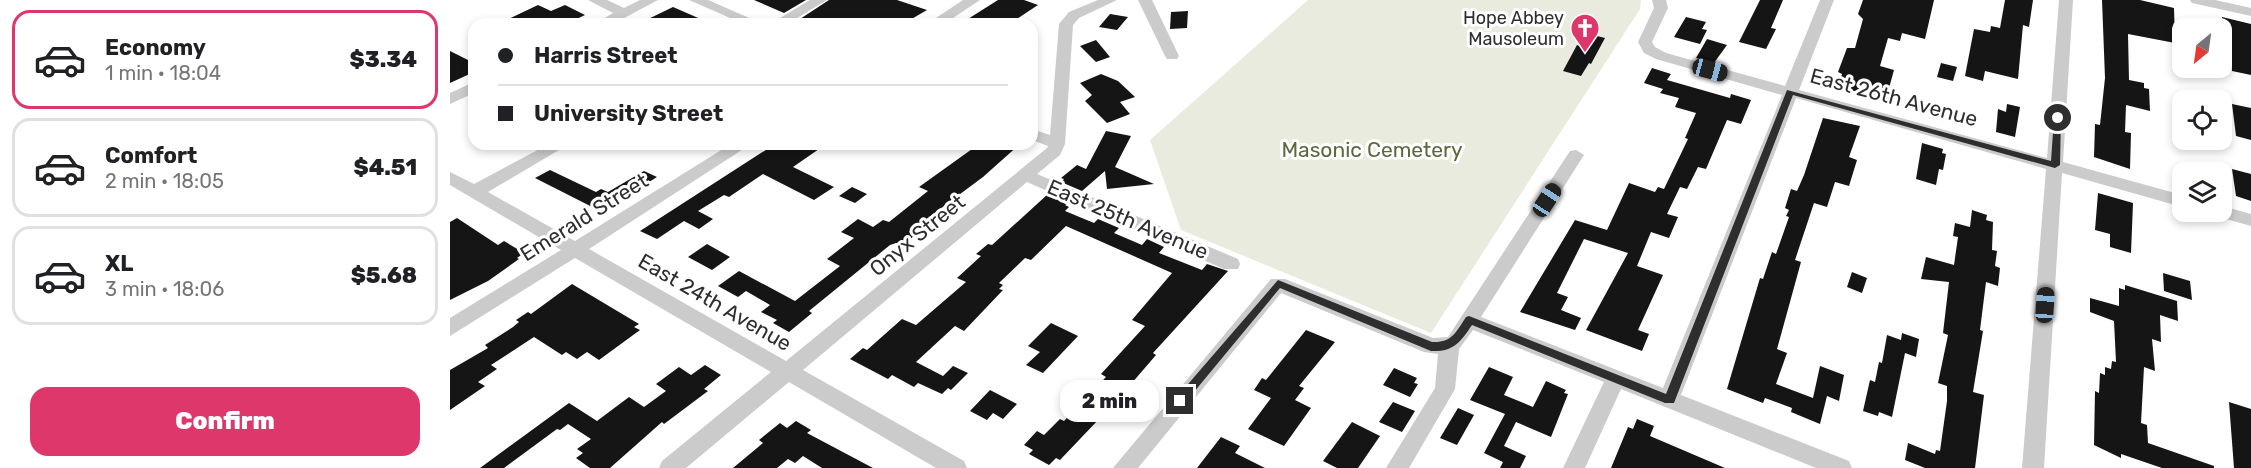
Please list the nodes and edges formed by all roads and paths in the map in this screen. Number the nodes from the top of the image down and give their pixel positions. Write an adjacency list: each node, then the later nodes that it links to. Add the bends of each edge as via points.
1 (595, 0): 13 (street)
2 (651, 0): 13 (street)
3 (696, 0): 15 (street)
4 (820, 0): 16 (street)
5 (973, 0): 17 (street)
6 (1110, 0): 23 (street, via 1080,11 1066,24)
7 (1145, 0): 18 (street)
8 (1659, 0): 20 (street, East 26th Avenue, via 1661,8 1645,39 1648,50)
9 (1827, 0): 20 (street)
10 (2066, 0): 27 (street)
11 (2197, 0): 12 (street)
12 (2251, 12)
13 (625, 13): 14 (street)
14 (615, 18)
15 (741, 18)
16 (788, 18)
17 (944, 18)
18 (1172, 56)
19 (468, 90): 21 (street)
20 (1790, 92): 27 (street, East 26th Avenue); 41 (street)
21 (450, 99)
22 (1038, 136): 23 (street, East 25th Avenue)
23 (1057, 144): 28 (street, Onyx Street)
24 (550, 150): 30 (street)
25 (733, 150): 34 (street, Emerald Street)
26 (1576, 155): 36 (street)
27 (2055, 165): 31 (street, East 26th Avenue); 48 (street)
28 (1025, 175): 35 (street, East 25th Avenue); 39 (street, Onyx Street)
29 (450, 178): 30 (street, East 24th Avenue)
30 (474, 192): 34 (street, East 24th Avenue)
31 (2172, 198)
32 (2232, 215): 33 (street)
33 (2251, 220)
34 (574, 250): 37 (street, Emerald Street); 39 (street, East 24th Avenue)
35 (1231, 264)
36 (1469, 320): 38 (street); 40 (street)
37 (450, 328)
38 (1449, 346): 44 (street, via 1431,346 1278,284); 45 (street, via 1445,389)
39 (787, 371): 42 (street, Onyx Street); 43 (street, East 24th Avenue)
40 (1616, 378): 41 (street); 46 (street)
41 (1670, 400): 47 (street)
42 (669, 468)
43 (956, 468)
44 (1124, 468)
45 (1397, 468)
46 (1575, 468)
47 (1841, 468)
48 (2032, 468)

